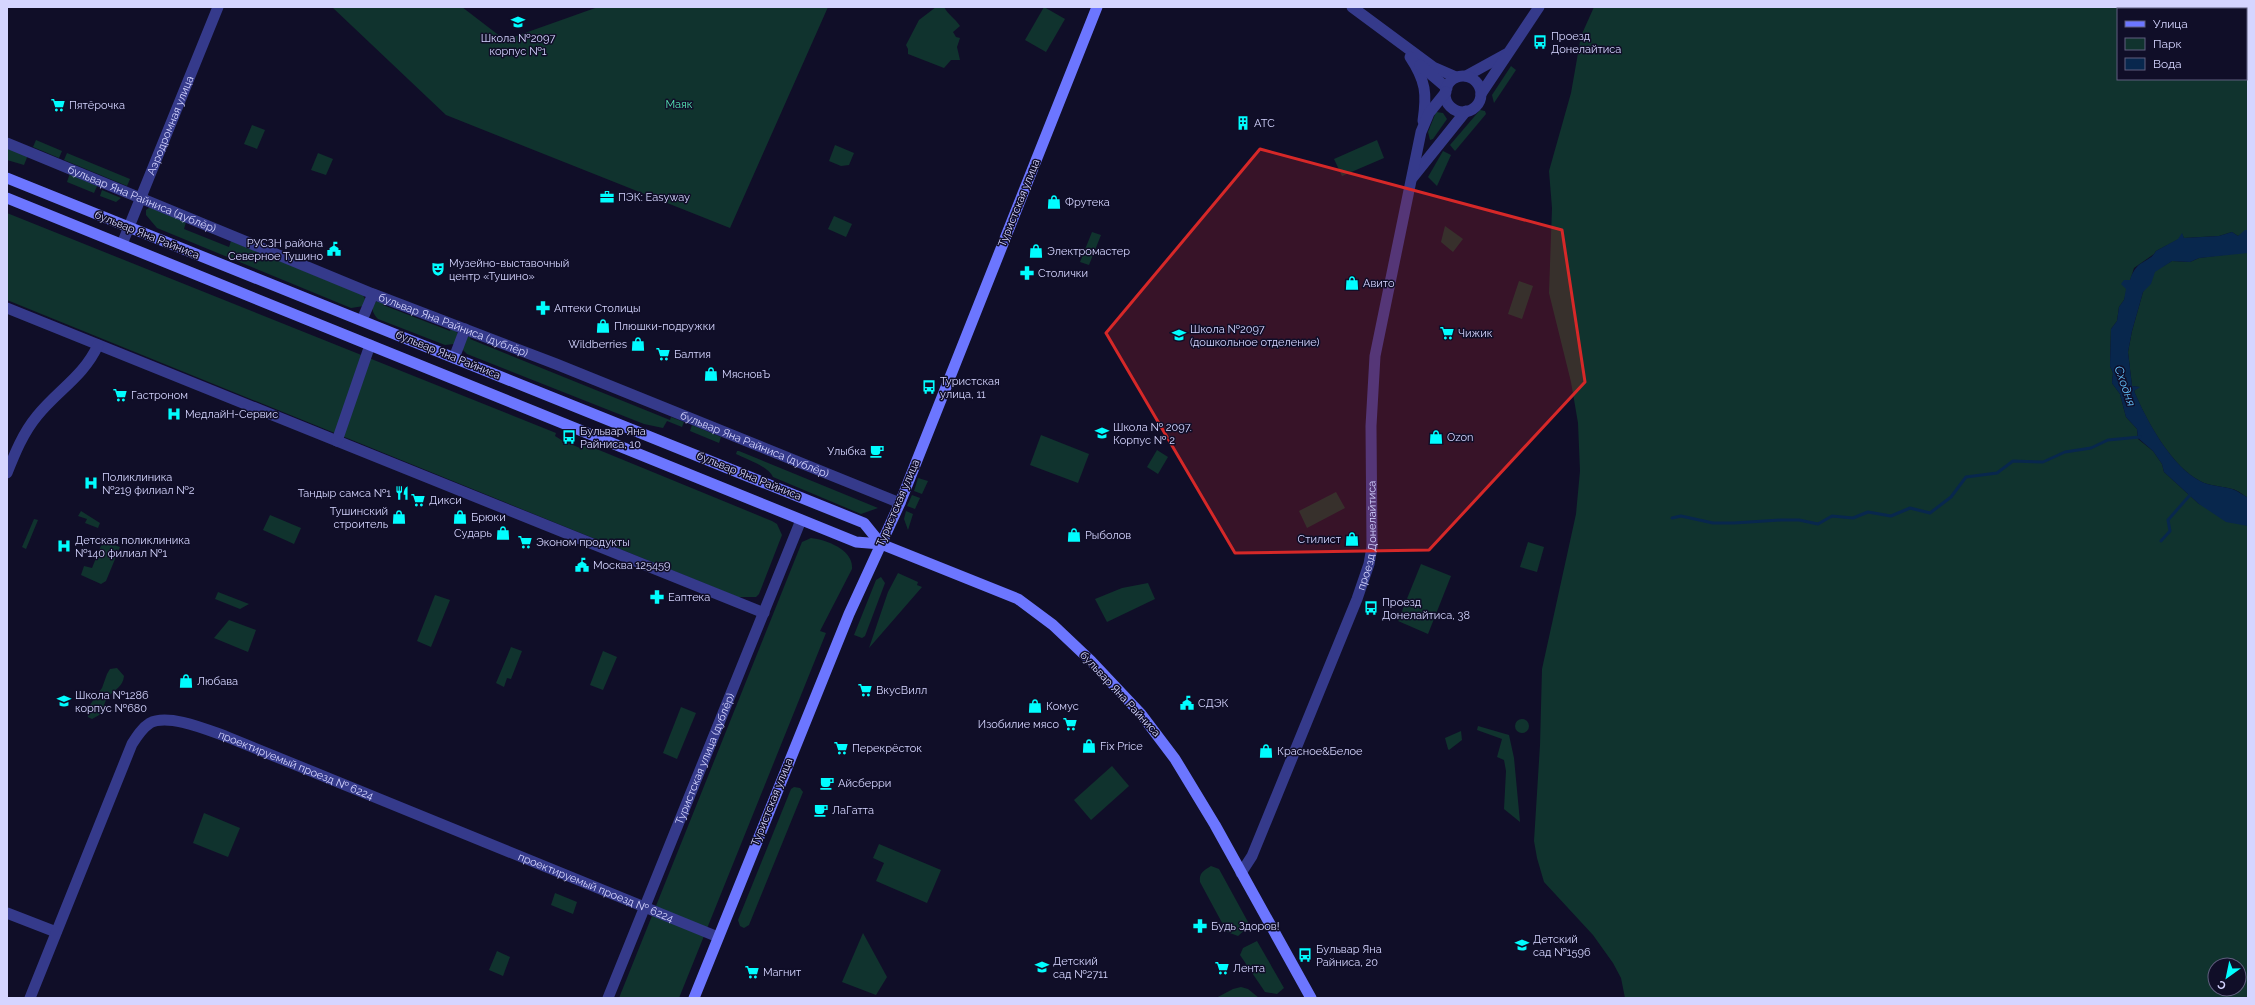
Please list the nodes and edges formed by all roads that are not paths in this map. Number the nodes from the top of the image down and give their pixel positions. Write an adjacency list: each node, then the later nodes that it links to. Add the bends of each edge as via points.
1 (218, 7): 16 (street, Аэродромная улица)
2 (1098, 7): 29 (main road, Туристская улица)
3 (1352, 7): 5 (street)
4 (1540, 7): 6 (street, проезд Донелайтиса)
5 (1392, 39): 7 (street); 8 (street, via 1433,67)
6 (1506, 54): 8 (street, проезд Донелайтиса); 10 (street, проезд Донелайтиса)
7 (1410, 57): 9 (street); 12 (street, via 1425,88)
8 (1461, 77): 9 (street, проезд Донелайтиса); 10 (street, via 1475,80)
9 (1446, 90): 11 (street, via 1450,105 1457,110); 12 (street, проезд Донелайтиса, via 1429,113)
10 (1481, 94): 11 (street, проезд Донелайтиса, via 1475,107)
11 (1466, 111): 15 (street, проезд Донелайтиса)
12 (1421, 132): 15 (street, проезд Донелайтиса, via 1415,154)
13 (7, 143): 16 (street, бульвар Яна Райниса (дублёр))
14 (7, 178): 18 (main road, бульвар Яна Райниса)
15 (1413, 178): 33 (street, проезд Донелайтиса, via 1375,356 1371,441 1373,528 1369,564 1252,856)
16 (140, 197): 18 (street, Аэродромная улица); 20 (street, бульвар Яна Райниса (дублёр))
17 (7, 198): 19 (main road, бульвар Яна Райниса)
18 (129, 227): 19 (street, Аэродромная улица); 22 (main road, бульвар Яна Райниса)
19 (122, 244): 24 (main road, бульвар Яна Райниса)
20 (373, 294): 22 (street); 23 (street, бульвар Яна Райниса (дублёр))
21 (7, 308): 25 (street)
22 (362, 320): 26 (main road, бульвар Яна Райниса)
23 (465, 329): 26 (street); 29 (street, бульвар Яна Райниса (дублёр))
24 (370, 344): 27 (street); 30 (main road, бульвар Яна Райниса)
25 (98, 345): 27 (street); 28 (street, via 84,371 57,394 36,417 21,439)
26 (454, 358): 31 (main road, бульвар Яна Райниса, via 864,523)
27 (337, 441): 32 (street)
28 (7, 473)
29 (900, 503): 31 (main road, Туристская улица)
30 (801, 520): 31 (main road, бульвар Яна Райниса, via 856,542); 32 (street, Туристская улица (дублёр))
31 (881, 544): 33 (main road, бульвар Яна Райниса, via 1018,599 1068,638 1156,732); 37 (main road, Туристская улица, via 849,614)
32 (764, 613): 34 (street, Туристская улица (дублёр))
33 (1241, 873): 41 (main road, бульвар Яна Райниса)
34 (645, 907): 36 (street, проектируемый проезд № 6224, via 225,736 183,721 160,721 151,722 132,744); 37 (street, проектируемый проезд № 6224); 39 (street, Туристская улица (дублёр))
35 (7, 913): 36 (street)
36 (56, 932): 38 (street, проектируемый проезд № 6224)
37 (718, 937): 40 (main road, Туристская улица)
38 (30, 998)
39 (608, 998)
40 (694, 998)
41 (1311, 998)

